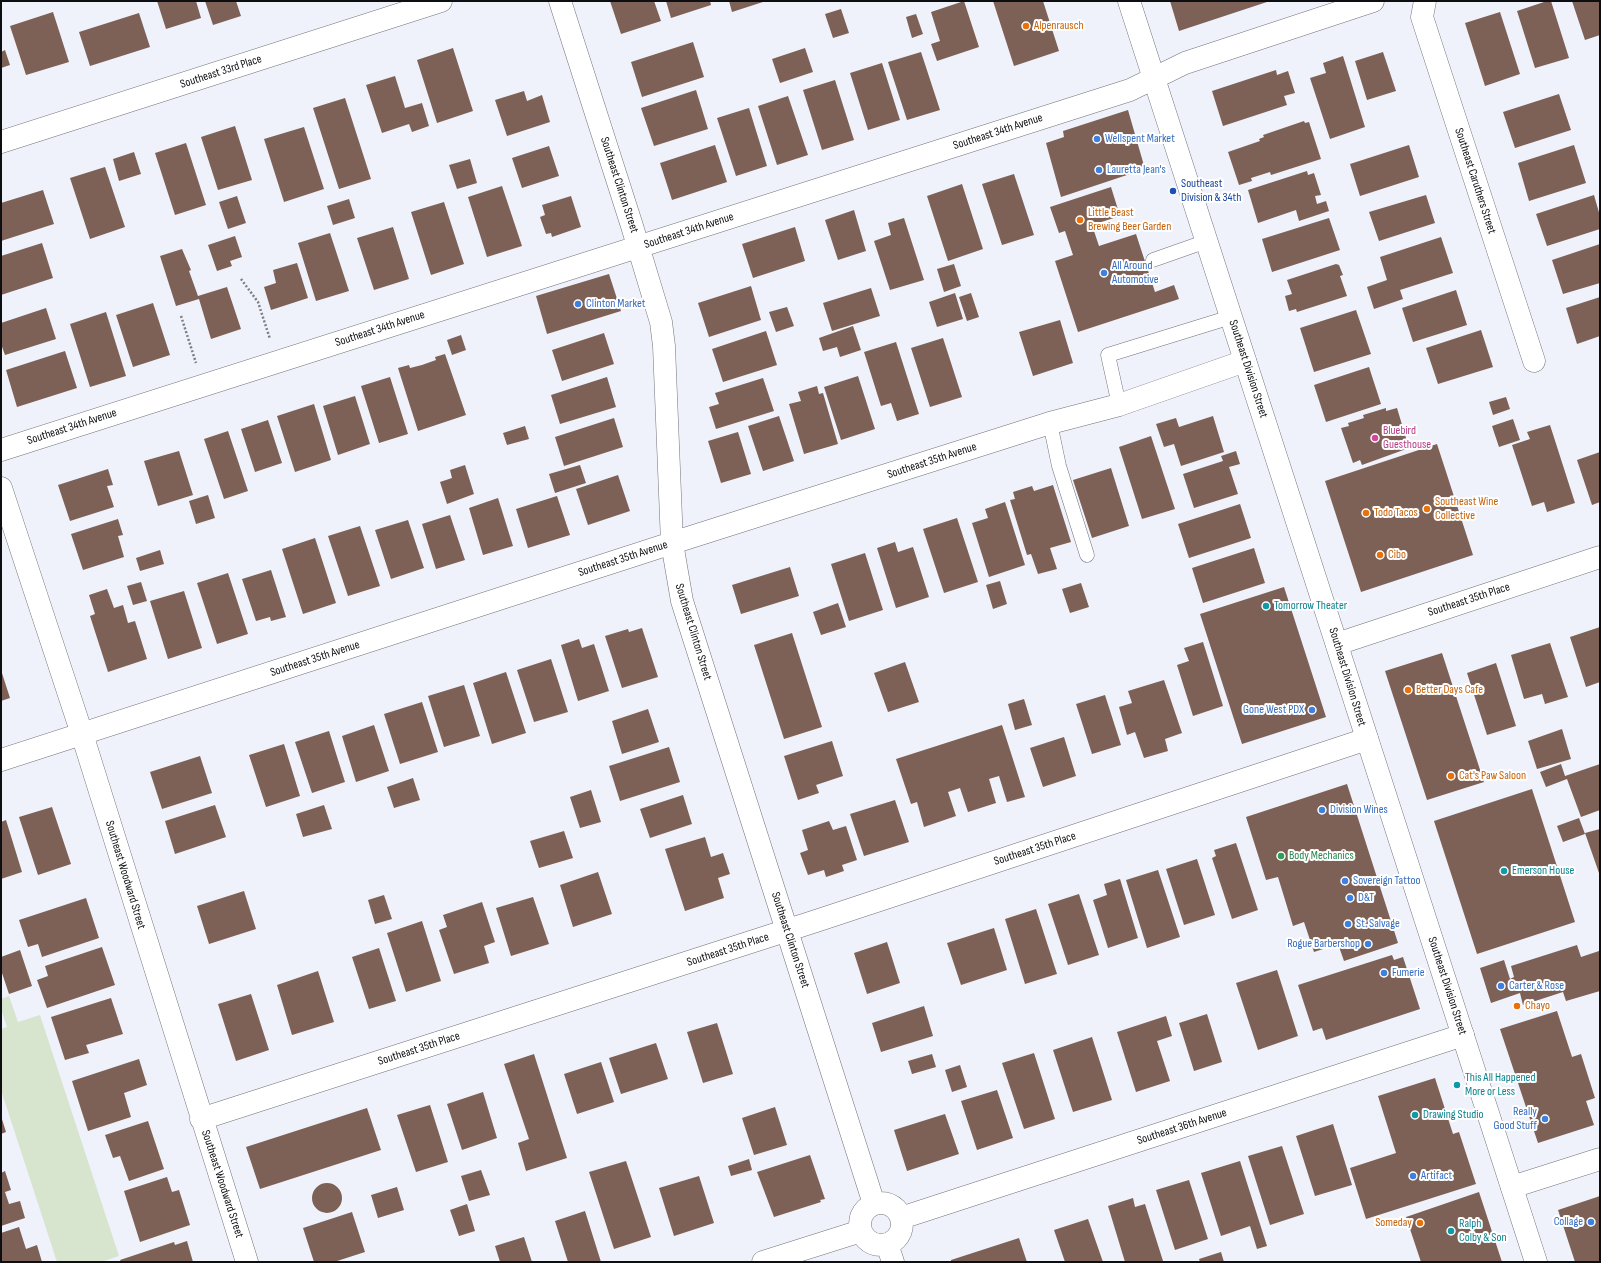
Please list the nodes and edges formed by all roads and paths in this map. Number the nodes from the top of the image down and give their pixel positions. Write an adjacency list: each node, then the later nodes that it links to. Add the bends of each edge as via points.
1 (442, 1): 7 (street, Southeast 33rd Place)
2 (560, 1): 9 (street, Southeast Clinton Street)
3 (1129, 1): 6 (street, Southeast Division Street)
4 (1373, 1): 6 (street, Southeast 34th Avenue, via 1185,63)
5 (1425, 1): 15 (street, Southeast Caruthers Street, via 1422,17)
6 (1154, 77): 8 (street, Southeast Division Street); 9 (street, Southeast 34th Avenue, via 1130,90)
7 (1, 142)
8 (1207, 241): 10 (lane); 13 (street, Southeast Division Street)
9 (639, 247): 16 (street, Southeast 34th Avenue); 22 (street, Southeast Clinton Street, via 661,322 664,346)
10 (1153, 260)
11 (241, 278): 16 (path, via 258,302)
12 (181, 316): 17 (path)
13 (1231, 317): 14 (street, Southeast Division Street); 18 (lane, via 1108,355)
14 (1246, 361): 18 (street, Southeast 35th Avenue); 25 (street, Southeast Division Street)
15 (1534, 361)
16 (277, 362): 17 (street, Southeast 34th Avenue)
17 (204, 385): 20 (street, Southeast 34th Avenue)
18 (1119, 405): 19 (street, Southeast 35th Avenue)
19 (1050, 423): 22 (street, Southeast 35th Avenue); 23 (lane, via 1059,466)
20 (1, 450)
21 (1, 488): 26 (street, Southeast Woodward Street)
22 (672, 543): 26 (street, Southeast 35th Avenue); 29 (street, Southeast Clinton Street, via 682,601)
23 (1087, 555)
24 (1600, 557): 25 (street, Southeast 35th Place)
25 (1337, 644): 27 (street, Southeast Division Street)
26 (82, 734): 28 (street, Southeast 35th Avenue); 31 (street, Southeast Woodward Street)
27 (1367, 739): 29 (street, Southeast 35th Place); 30 (street, Southeast Division Street)
28 (1, 760)
29 (787, 931): 31 (street, Southeast 35th Place); 34 (street, Southeast Clinton Street)
30 (1463, 1035): 33 (street, Southeast Division Street); 35 (street, Southeast 36th Avenue)
31 (201, 1120): 38 (street, Southeast Woodward Street)
32 (1600, 1159): 33 (street)
33 (1512, 1187): 40 (street, Southeast Division Street)
34 (874, 1204): 35 (street, via 889,1205); 36 (street, via 863,1213)
35 (901, 1218): 37 (street, via 899,1236)
36 (861, 1231): 37 (street, via 864,1238); 39 (street)
37 (890, 1253)
38 (247, 1262)
39 (763, 1262)
40 (1536, 1262)

